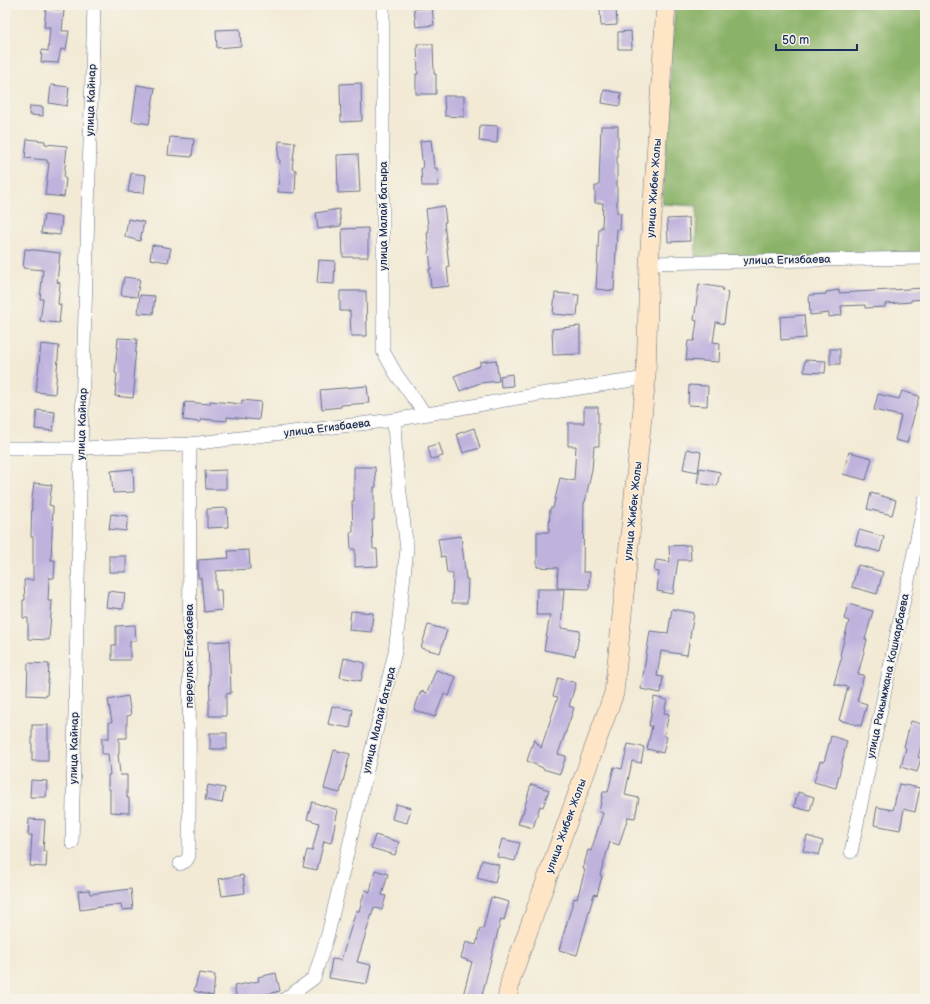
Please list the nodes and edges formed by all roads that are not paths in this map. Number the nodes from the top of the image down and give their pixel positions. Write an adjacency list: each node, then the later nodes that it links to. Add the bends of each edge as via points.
1 (94, 5): 11 (street, улица Кайнар)
2 (383, 5): 7 (street, улица Малай батыра, via 383,351)
3 (666, 5): 5 (main road, улица Жибек Жолы)
4 (925, 258): 5 (street, улица Егизбаева)
5 (649, 263): 6 (main road, улица Жибек Жолы)
6 (646, 378): 7 (street, улица Егизбаева); 17 (main road, улица Жибек Жолы, via 614,693 511,978)
7 (425, 414): 8 (street, улица Егизбаева)
8 (394, 420): 9 (street, улица Егизбаева); 16 (street, улица Малай батыра, via 396,460 407,549 395,652 328,934 314,978)
9 (190, 444): 11 (street, улица Егизбаева); 15 (street, переулок Егизбаева, via 189,856)
10 (5, 448): 11 (street, улица Егизбаева)
11 (81, 448): 13 (street, улица Кайнар)
12 (925, 500): 14 (street, улица Ракымжана Кошкарбаева)
13 (72, 843)
14 (850, 852)
15 (180, 864)
16 (284, 999)
17 (507, 999)

